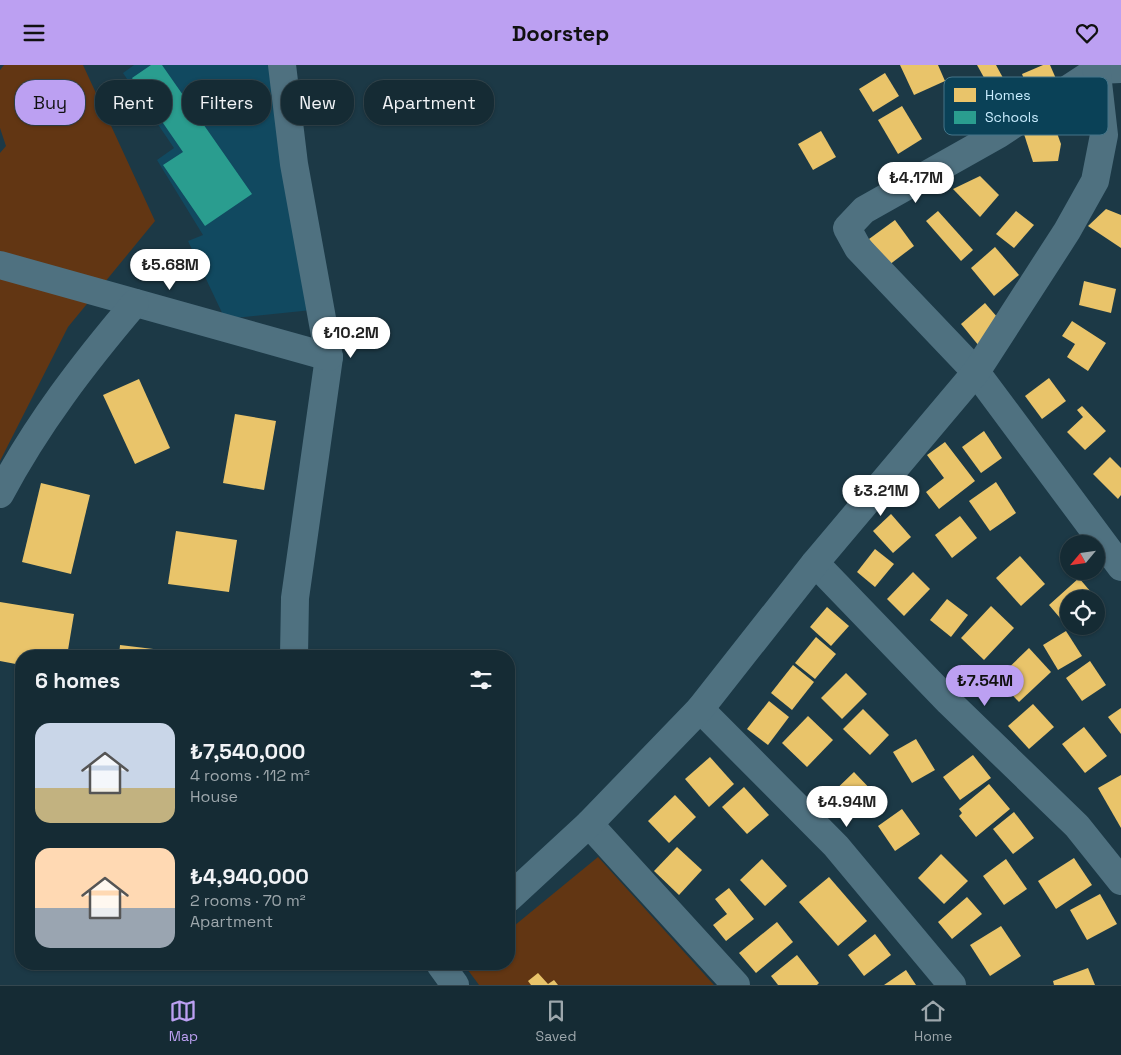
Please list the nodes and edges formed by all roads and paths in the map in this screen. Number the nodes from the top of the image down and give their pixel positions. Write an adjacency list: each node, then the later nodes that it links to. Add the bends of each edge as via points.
1 (282, 65): 8 (street, via 294,164)
2 (1104, 68): 3 (street)
3 (1090, 77)
4 (997, 135): 9 (street, via 864,210 847,228 858,248)
5 (1104, 135): 9 (street, via 1095,181 1067,231)
6 (0, 265): 7 (street)
7 (135, 303): 8 (street); 10 (street, via 63,392)
8 (329, 357): 13 (street, via 295,598)
9 (976, 372): 11 (street); 12 (street)
10 (0, 494)
11 (815, 563): 14 (street); 16 (street, via 949,702 1077,826)
12 (1121, 567)
13 (294, 650)
14 (700, 709): 15 (street); 21 (street, via 836,846)
15 (589, 824): 17 (street); 20 (street)
16 (1121, 881)
17 (515, 892)
18 (444, 970): 19 (street)
19 (455, 985)
20 (736, 985)
21 (952, 985)

